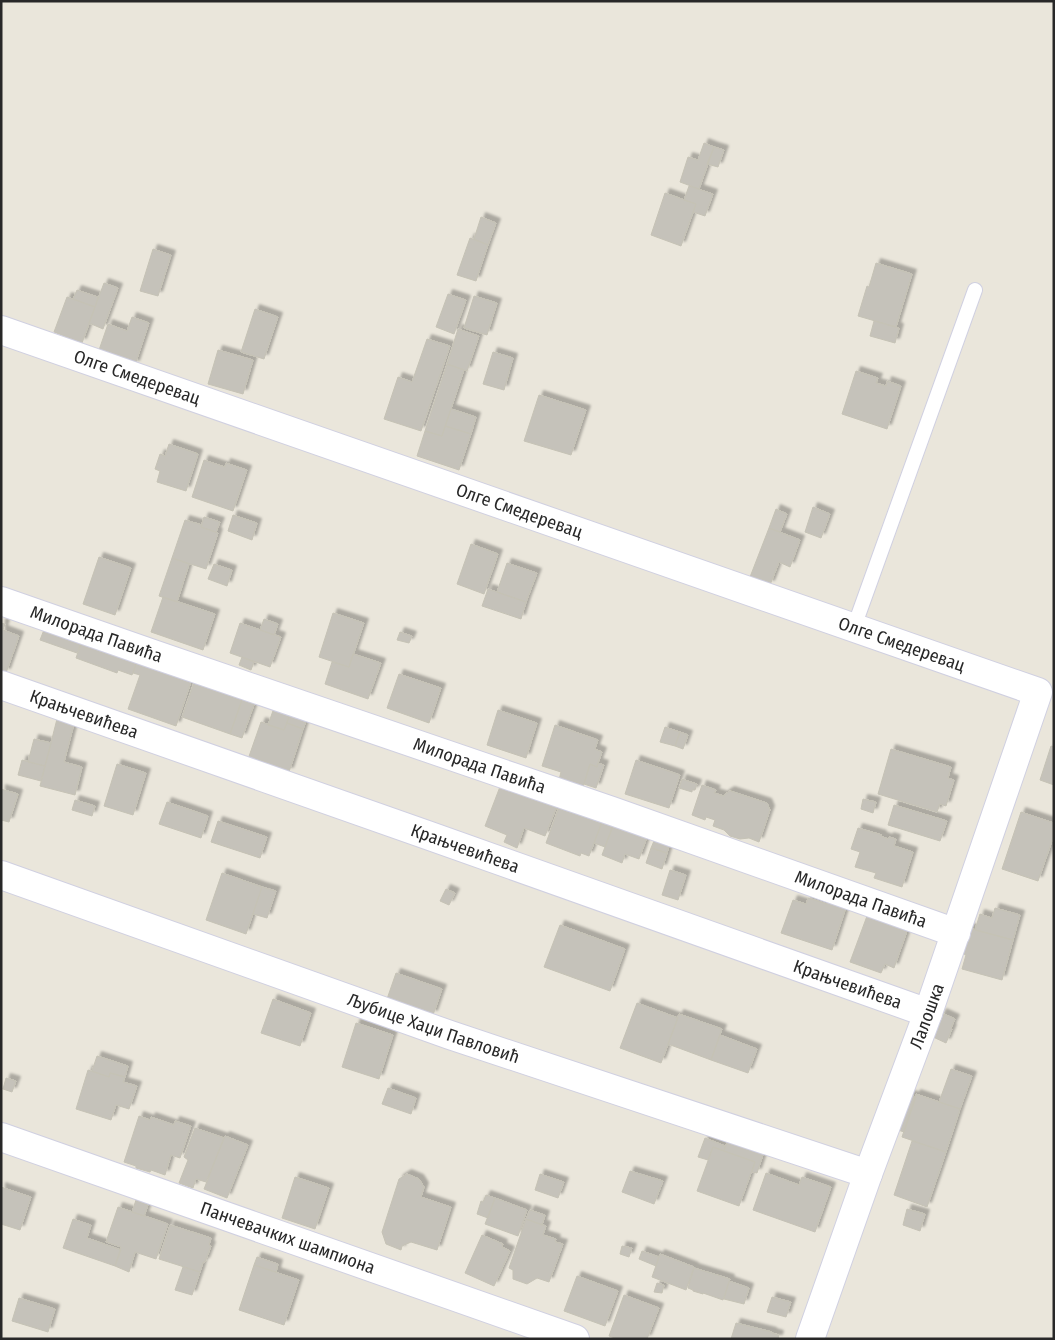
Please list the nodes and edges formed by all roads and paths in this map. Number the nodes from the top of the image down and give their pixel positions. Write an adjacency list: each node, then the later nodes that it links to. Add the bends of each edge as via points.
1 (975, 290): 4 (lane)
2 (1, 330): 4 (street, Олге Смедеревац)
3 (1, 602): 8 (street, Милорада Павића, via 612,811)
4 (854, 627): 6 (street, Олге Смедеревац)
5 (1, 685): 9 (street, Крањчевићева)
6 (1038, 692): 8 (street, Лалошка)
7 (1, 875): 11 (street, Љубице Хаџи Павловић, via 450,1035)
8 (956, 933): 9 (street, Лалошка)
9 (928, 1014): 11 (street, Лалошка)
10 (1, 1137): 12 (street, Панчевачких шампиона)
11 (868, 1174): 13 (street, Лалошка)
12 (574, 1339)
13 (810, 1339)

